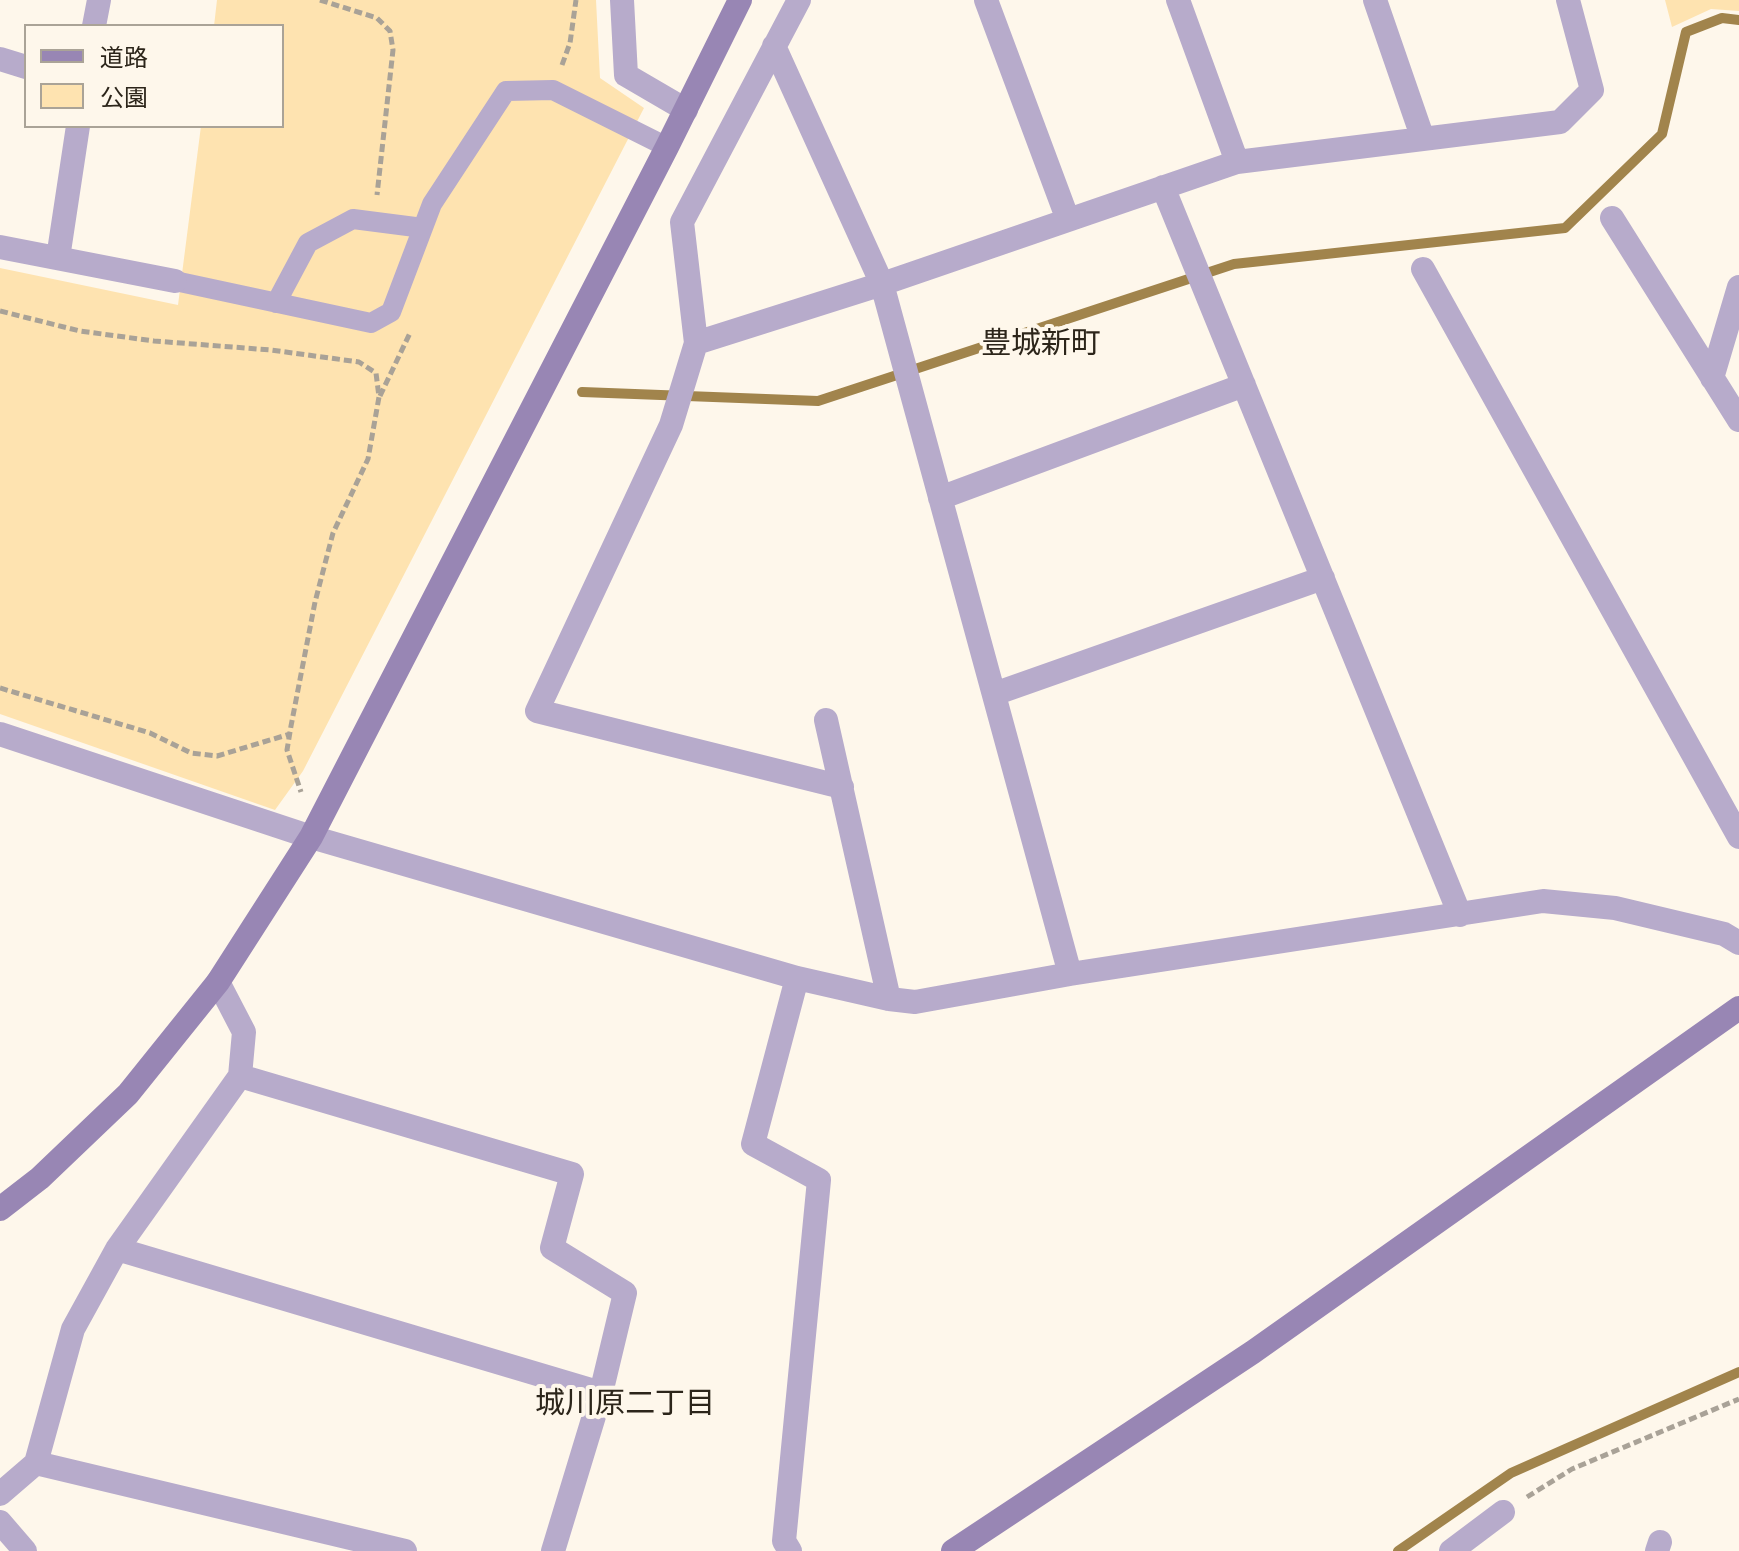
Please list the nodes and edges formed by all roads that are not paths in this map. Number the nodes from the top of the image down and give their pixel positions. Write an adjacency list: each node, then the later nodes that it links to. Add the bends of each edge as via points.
1 (99, 0): 9 (street)
2 (622, 0): 13 (street, via 626,75)
3 (740, 0): 13 (street)
4 (799, 0): 10 (street)
5 (986, 0): 20 (street)
6 (1178, 0): 17 (street)
7 (1375, 0): 15 (street)
8 (1568, 0): 15 (street, via 1592,90 1560,122)
9 (94, 24)
10 (774, 46): 26 (street); 29 (street, via 682,222)
11 (0, 59): 12 (street)
12 (24, 66)
13 (686, 110): 16 (street)
14 (78, 128): 23 (street)
15 (1423, 139): 17 (street)
16 (667, 147): 21 (lane, via 553,90 506,91 432,204); 39 (street)
17 (1237, 162): 18 (street)
18 (1163, 187): 20 (street); 31 (street)
19 (1612, 218): 30 (street)
20 (1068, 220): 26 (street)
21 (423, 228): 28 (lane, via 353,219 308,243); 28 (lane, via 391,312 371,323)
22 (0, 247): 23 (street)
23 (58, 258): 25 (street)
24 (1423, 269): 40 (street)
25 (175, 281): 28 (lane)
26 (882, 284): 29 (street); 33 (street)
27 (1739, 287): 30 (street)
28 (276, 303)
29 (696, 343): 38 (street, via 671,425 537,711)
30 (1712, 378): 32 (street)
31 (1244, 385): 33 (street); 34 (street)
32 (1739, 420)
33 (940, 498): 35 (street)
34 (1323, 578): 35 (street); 41 (street)
35 (994, 694): 43 (street)
36 (826, 720): 38 (street)
37 (0, 734): 39 (street)
38 (842, 787): 46 (street)
39 (311, 837): 44 (street); 45 (street)
40 (1739, 837)
41 (1460, 915): 42 (street, via 1543,901 1615,908 1724,934); 43 (street)
42 (1739, 943)
43 (1070, 974): 46 (street, via 915,1002)
44 (797, 978): 46 (street); 59 (street, via 753,1144 819,1180 784,1541)
45 (218, 982): 48 (street, via 244,1032); 49 (street, via 128,1094)
46 (889, 999)
47 (1739, 1008): 60 (street, via 1253,1352)
48 (240, 1076): 50 (street); 51 (street, via 572,1174 552,1248 625,1293)
49 (0, 1209)
50 (117, 1249): 51 (street); 52 (street, via 73,1329)
51 (601, 1393): 58 (street)
52 (36, 1463): 53 (street); 57 (street)
53 (0, 1494)
54 (1503, 1512): 61 (street)
55 (0, 1522): 56 (street)
56 (25, 1551)
57 (405, 1551)
58 (553, 1551)
59 (790, 1551)
60 (953, 1551)
61 (1451, 1551)

